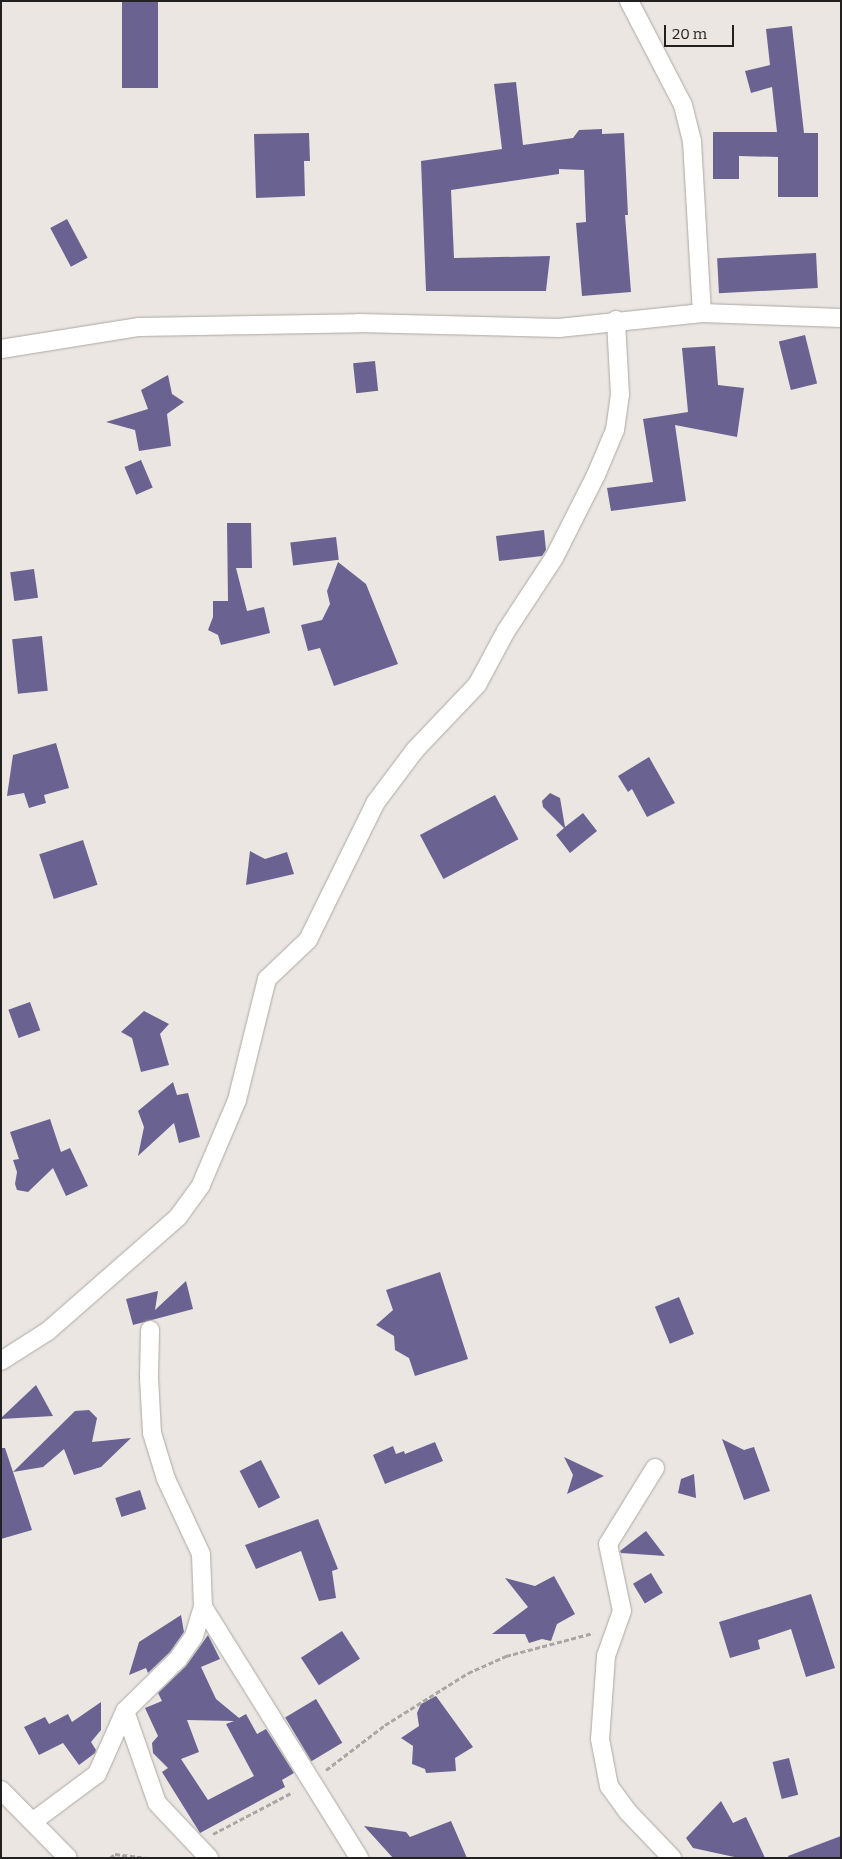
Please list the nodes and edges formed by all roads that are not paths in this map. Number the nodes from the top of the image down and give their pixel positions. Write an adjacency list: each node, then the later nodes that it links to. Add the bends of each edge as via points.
1 (629, 1): 2 (street, via 683,105 692,141)
2 (702, 313): 3 (street); 4 (street)
3 (841, 318)
4 (616, 320): 5 (street, via 559,328 359,323 140,327); 7 (street, via 620,395 615,430 596,475 554,558 506,631 477,685 415,750 376,802 308,940 267,979 238,1100 201,1185 178,1216 56,1325 24,1349)
5 (1, 349)
6 (150, 1330): 9 (street, via 152,1433 166,1479 201,1554)
7 (1, 1361)
8 (655, 1468): 16 (street, via 608,1544 611,1570 621,1602 618,1626 606,1656 600,1739 609,1786 628,1812)
9 (203, 1607): 10 (street, via 189,1644); 15 (street)
10 (125, 1711): 12 (street, via 97,1774); 13 (street, via 157,1803)
11 (1, 1790): 12 (street)
12 (35, 1820): 14 (street)
13 (204, 1852)
14 (68, 1858)
15 (359, 1858)
16 (672, 1858)

